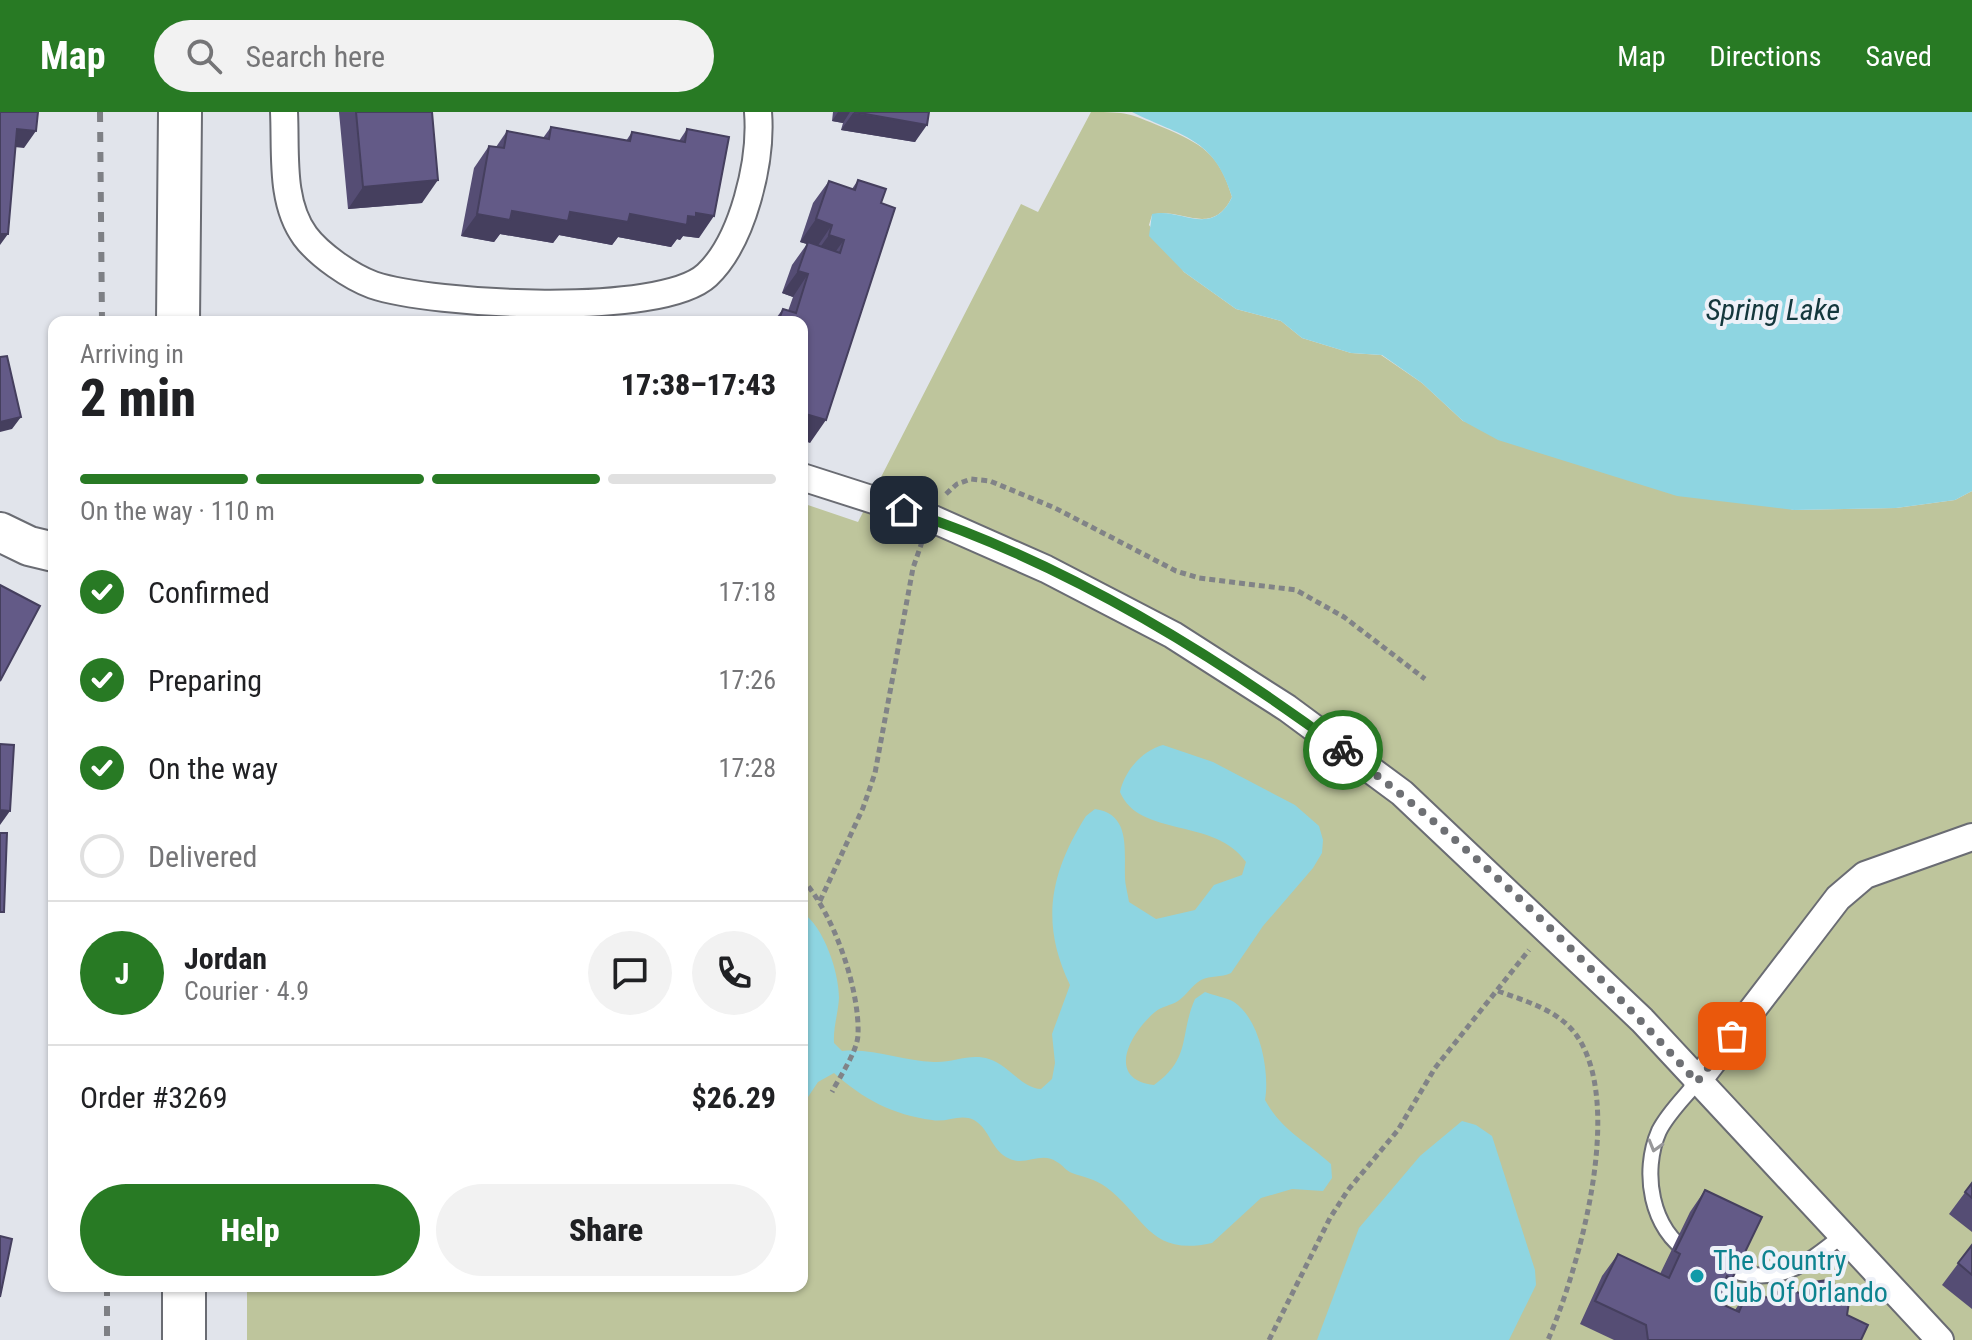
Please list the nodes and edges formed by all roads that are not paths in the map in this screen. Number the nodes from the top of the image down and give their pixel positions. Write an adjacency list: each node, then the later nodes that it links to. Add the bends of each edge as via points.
1 (180, 112): 6 (main road)
2 (284, 112): 4 (street, via 288,195 306,237 370,284)
3 (758, 112): 5 (street, via 760,132 736,236 705,278)
4 (499, 313): 5 (street)
5 (585, 313)
6 (178, 316)
7 (808, 479): 11 (street, via 933,519 1046,569 1173,635 1287,708 1402,793 1642,1020)
8 (0, 532): 9 (street)
9 (48, 551)
10 (1972, 837): 11 (street, via 1865,875 1838,898)
11 (1697, 1082): 12 (street); 12 (lane, one-way to 12, via 1667,1118 1650,1162 1653,1197 1670,1238 1706,1261 1739,1274 1762,1276 1808,1262)
12 (1844, 1234): 15 (street)
13 (184, 1292): 14 (main road)
14 (184, 1340)
15 (1940, 1340)

